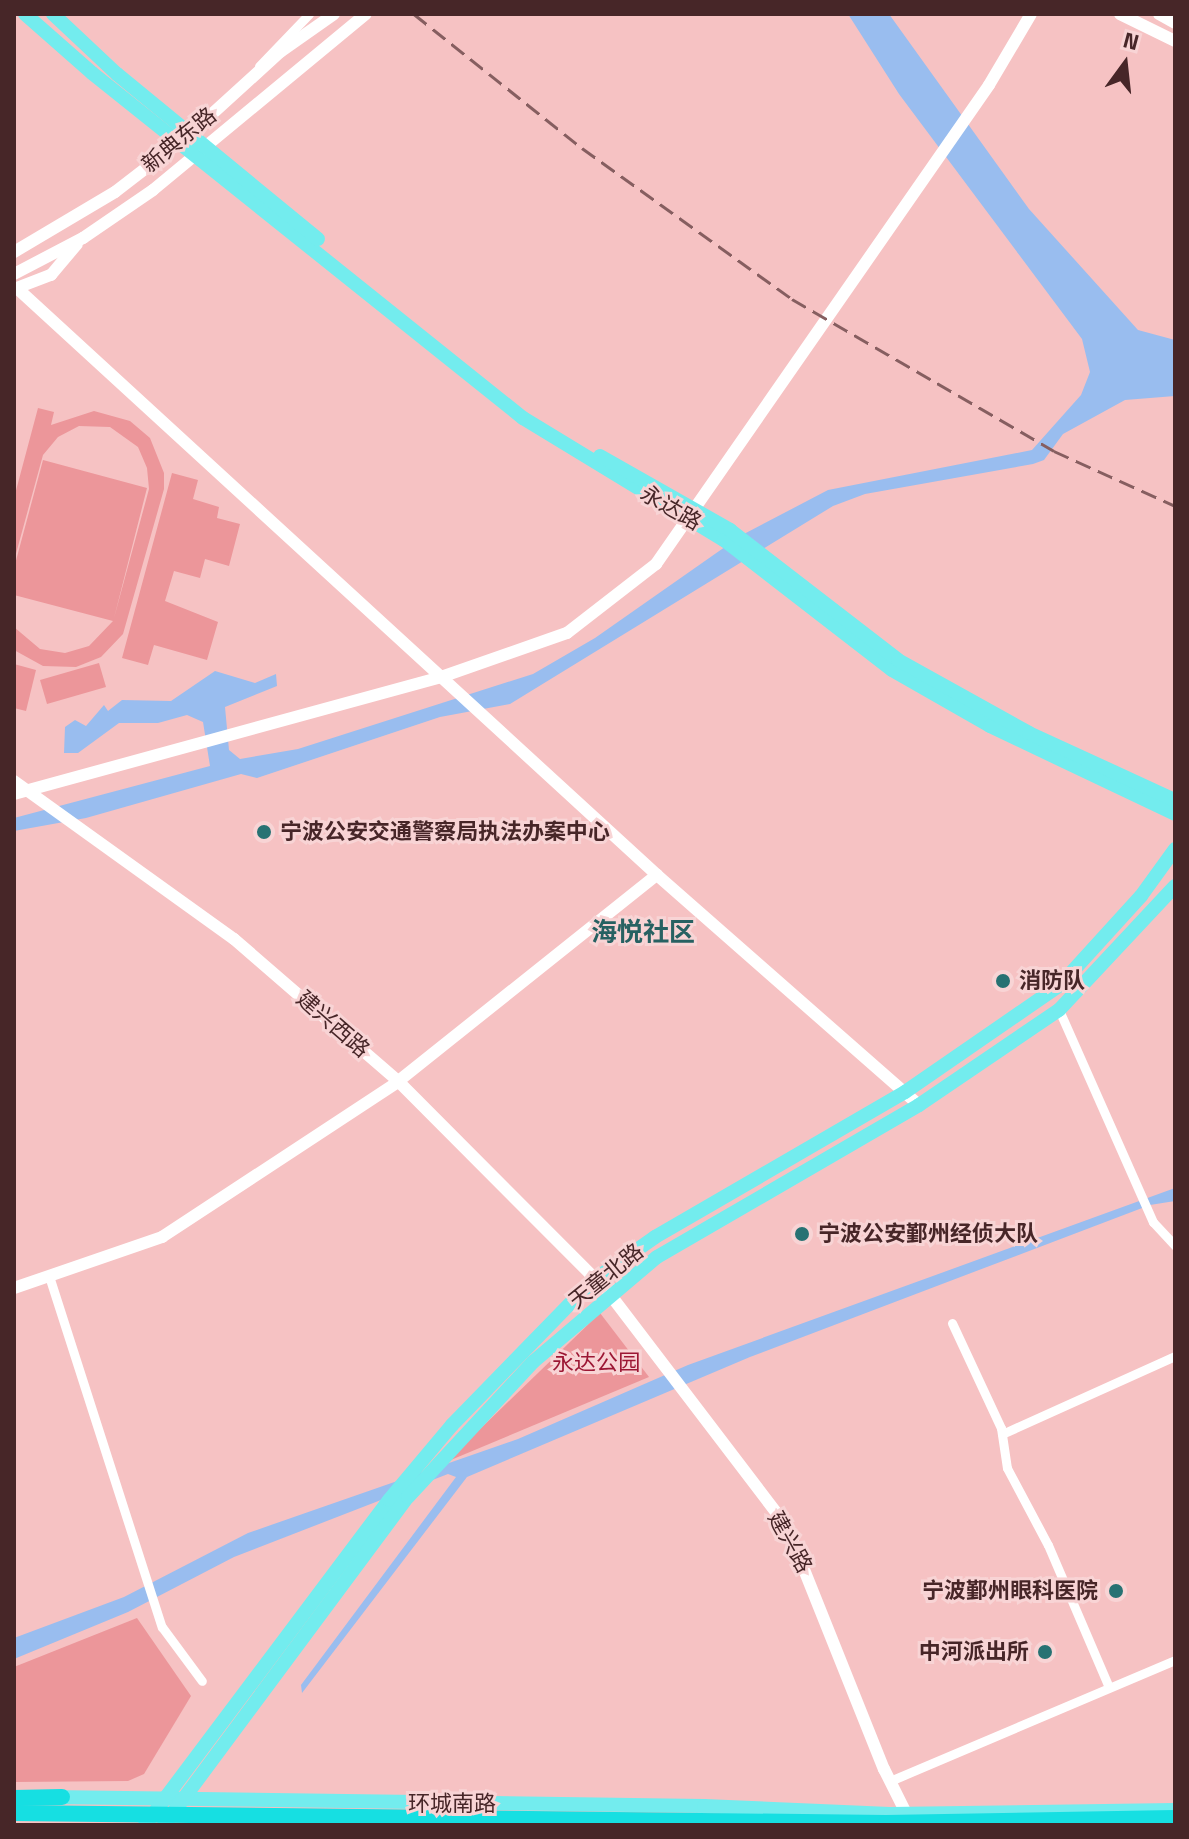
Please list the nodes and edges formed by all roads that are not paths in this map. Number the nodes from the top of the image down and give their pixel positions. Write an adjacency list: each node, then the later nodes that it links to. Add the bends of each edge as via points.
1 (15, 14): 12 (main road)
2 (25, 14): 12 (main road)
3 (53, 14): 14 (main road)
4 (309, 14): 13 (street, via 270,49)
5 (334, 14): 13 (street, 新典东路)
6 (366, 14): 15 (street, 新典东路, via 333,36)
7 (1031, 14): 20 (street, via 970,112)
8 (1120, 14): 11 (street)
9 (1159, 14): 10 (street)
10 (1175, 23)
11 (1175, 41)
12 (68, 52): 14 (main road)
13 (251, 79): 14 (street, 新典东路)
14 (185, 138): 15 (main road, 永达路); 17 (street, 新典东路, via 115,192)
15 (202, 152): 16 (street, 新典东路); 20 (main road, 永达路, via 527,409)
16 (83, 238): 18 (street, 新典东路); 19 (street, via 51,275)
17 (14, 252)
18 (14, 274)
19 (16, 290): 22 (street)
20 (692, 512): 21 (main road, 永达路); 22 (street, via 656,564 567,633)
21 (766, 562): 24 (main road, 永达路, via 898,660 1029,733); 25 (main road, 永达路, via 824,620 930,693)
22 (449, 680): 23 (street); 27 (street)
23 (21, 789): 30 (street, 建兴西路, via 234,939)
24 (1175, 800)
25 (1175, 814)
26 (1175, 849): 31 (main road, 天童北路, via 1141,896 1060,985)
27 (657, 875): 30 (street); 31 (street)
28 (1175, 886): 29 (main road, 天童北路)
29 (1059, 1010): 32 (main road, 天童北路); 33 (street, via 1153,1222)
30 (398, 1081): 34 (street, via 162,1237); 35 (street, 建兴西路)
31 (905, 1092): 32 (street); 35 (main road, 天童北路, via 655,1237)
32 (919, 1105): 37 (main road, 天童北路, via 657,1257)
33 (1175, 1246)
34 (49, 1276): 36 (street); 43 (street, via 162,1627)
35 (596, 1279): 37 (street, 建兴西路); 41 (main road, 天童北路, via 413,1471)
36 (14, 1288)
37 (609, 1293): 41 (main road, 天童北路, via 437,1461); 45 (street, 建兴路, via 787,1527)
38 (952, 1323): 40 (street)
39 (1175, 1356): 40 (street)
40 (1002, 1434): 44 (street, via 1007,1468 1048,1545)
41 (303, 1626): 51 (main road, 天童北路); 52 (main road, 天童北路)
42 (1175, 1660): 44 (street)
43 (202, 1681)
44 (1109, 1687): 45 (street)
45 (890, 1781): 53 (street, 建兴路)
46 (14, 1797): 47 (highway)
47 (62, 1797): 48 (main road, 环城南路, via 704,1806 890,1814)
48 (1175, 1810)
49 (14, 1813): 50 (highway, via 886,1823)
50 (1175, 1818)
51 (145, 1825)
52 (164, 1825)
53 (913, 1825)

